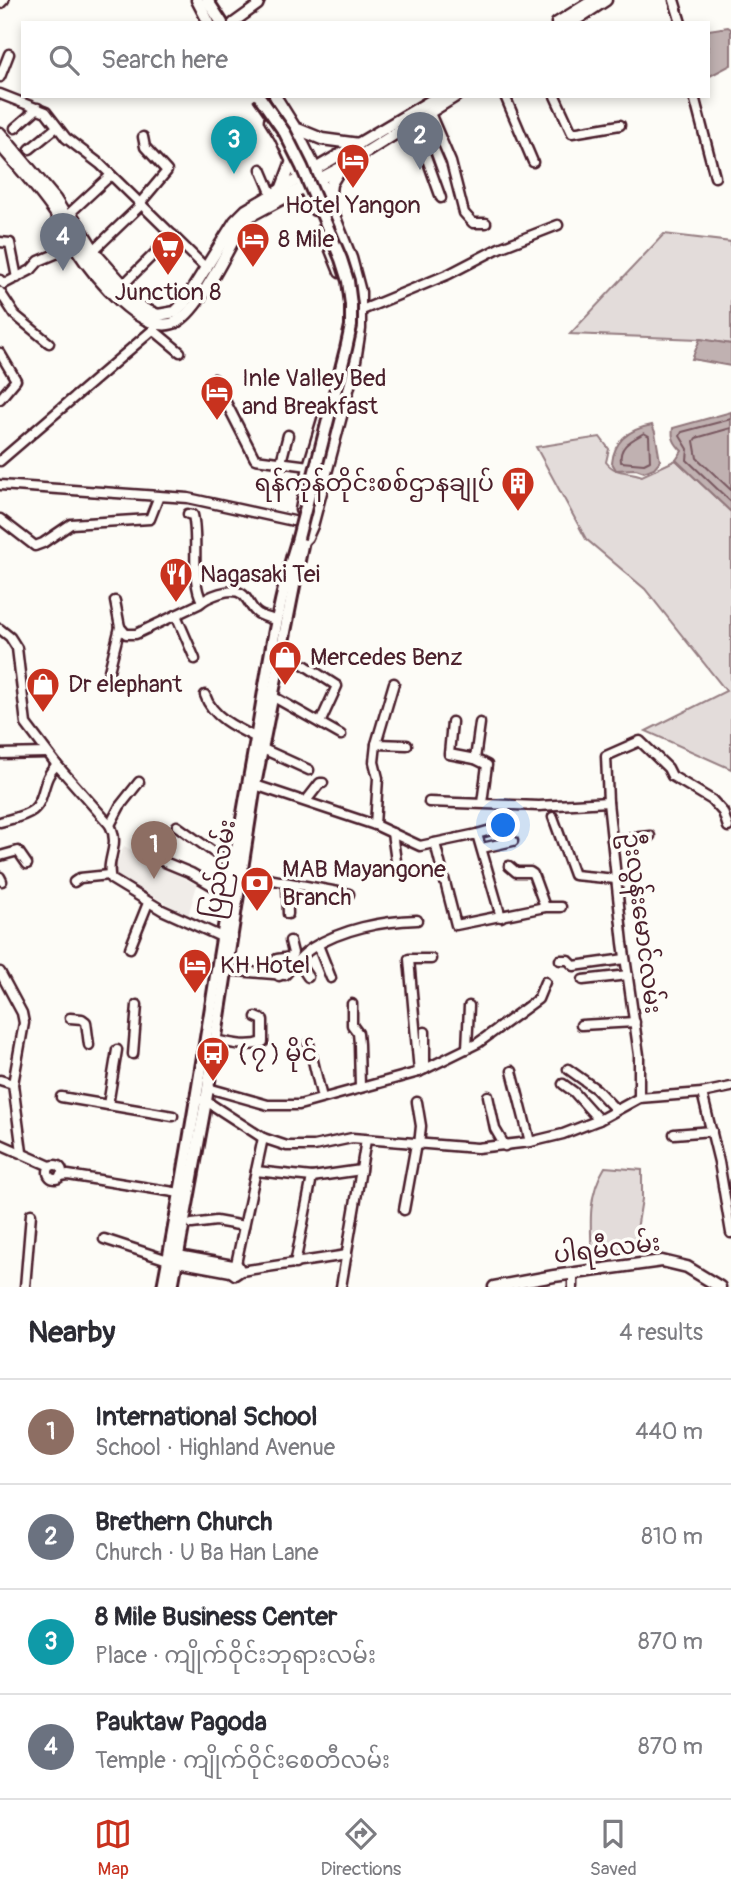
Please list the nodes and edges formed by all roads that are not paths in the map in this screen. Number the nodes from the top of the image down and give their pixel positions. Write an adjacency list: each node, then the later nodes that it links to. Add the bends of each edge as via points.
1 (4, 0): 6 (street)
2 (260, 0): 10 (street)
3 (674, 0): 13 (street)
4 (595, 1): 11 (main road); 12 (main road)
5 (205, 2): 7 (highway); 8 (highway); 9 (main road)
6 (0, 4)
7 (210, 21)
8 (220, 21)
9 (226, 21)
10 (236, 21)
11 (560, 21)
12 (572, 21)
13 (680, 21)
14 (9, 54): 15 (street)
15 (0, 77)
16 (0, 94): 26 (street)
17 (258, 98): 34 (main road, ပြည်လမ်း)
18 (259, 98): 80 (highway, ပြည်လမ်း, bridge, via 285,133 302,167 341,259 351,305 351,326)
19 (269, 98): 80 (highway, ပြည်လမ်း, bridge, via 307,164 327,212 352,280 355,306 351,348)
20 (276, 98): 32 (main road)
21 (436, 98): 38 (main road)
22 (453, 98): 27 (main road)
23 (506, 98): 41 (street)
24 (556, 98): 29 (street, via 572,133)
25 (695, 98): 46 (street)
26 (38, 108): 30 (street); 31 (street)
27 (430, 113): 28 (main road); 53 (street, via 464,213 472,223)
28 (414, 123): 38 (main road); 49 (street)
29 (620, 125)
30 (57, 127): 37 (street); 44 (street)
31 (15, 128)
32 (295, 128): 34 (street); 38 (main road); 45 (main road)
33 (0, 133): 39 (main road)
34 (280, 136): 40 (main road, ပြည်လမ်း)
35 (143, 137): 51 (street, via 145,147 167,171)
36 (0, 145): 39 (main road)
37 (30, 149)
38 (361, 149): 42 (main road); 45 (main road)
39 (16, 159): 57 (main road, via 67,216)
40 (292, 160): 47 (main road, ပြည်လမ်း); 48 (main road)
41 (533, 162)
42 (342, 167): 45 (main road); 52 (main road, via 331,184)
43 (261, 169): 48 (street)
44 (111, 175): 51 (street); 58 (street, via 71,212)
45 (318, 175): 47 (main road); 52 (main road)
46 (715, 177)
47 (302, 183): 48 (main road); 50 (main road, ပြည်လမ်း)
48 (281, 194): 50 (main road); 59 (main road, via 246,210); 64 (main road, via 240,228 191,309 177,322)
49 (441, 198)
50 (312, 202): 62 (main road, ပြည်လမ်း, via 341,274)
51 (141, 203): 55 (street); 58 (street)
52 (329, 204): 63 (main road, ပြည်လမ်း, via 351,258)
53 (486, 223)
54 (558, 225): 63 (street)
55 (173, 235): 58 (street, via 124,284); 59 (street)
56 (0, 242): 60 (street, via 10,243)
57 (78, 245): 60 (street, via 39,261); 64 (main road, via 97,278)
58 (94, 250)
59 (207, 269): 64 (main road, via 181,307)
60 (17, 278): 61 (street)
61 (1, 286): 65 (street, via 15,315)
62 (346, 302): 63 (main road); 74 (main road, ပြည်လမ်း, via 342,350)
63 (362, 310): 80 (main road, ပြည်လမ်း, via 354,367 312,526)
64 (157, 325): 66 (street); 67 (street); 72 (street)
65 (49, 343)
66 (138, 349)
67 (180, 352)
68 (0, 353): 70 (street, via 16,380)
69 (214, 379): 73 (street, via 255,459)
70 (0, 399)
71 (288, 435): 73 (street)
72 (0, 461)
73 (281, 462): 74 (street)
74 (309, 466): 79 (main road, ပြည်လမ်း)
75 (0, 485): 76 (street)
76 (159, 496): 78 (street, via 150,519 71,524 35,546); 79 (street)
77 (188, 514): 82 (street, via 193,515 197,531 197,582)
78 (0, 519)
79 (298, 522): 80 (main road, ပြည်လမ်း)
80 (300, 541): 84 (highway, ပြည်လမ်း); 87 (highway, ပြည်လမ်း)
81 (115, 601): 85 (street)
82 (202, 601): 83 (street); 84 (street, via 237,592 244,594 257,614)
83 (176, 615): 85 (street, via 136,634 126,634); 88 (street)
84 (277, 621): 97 (highway, ပြည်လမ်း)
85 (120, 627): 89 (street)
86 (0, 629): 101 (street, via 17,648 26,724)
87 (281, 650): 92 (highway, ပြည်လမ်း); 94 (street, via 337,686)
88 (195, 659)
89 (108, 675)
90 (394, 683): 98 (street)
91 (205, 695): 97 (street, via 218,716)
92 (272, 696): 94 (street); 100 (highway, ပြည်လမ်း)
93 (452, 722): 103 (street, via 449,754)
94 (320, 723): 96 (street)
95 (480, 723): 103 (street)
96 (341, 735)
97 (257, 738): 131 (highway, ပြည်လမ်း)
98 (376, 744): 99 (street); 117 (street)
99 (407, 745)
100 (263, 748): 105 (street); 108 (highway, ပြည်လမ်း)
101 (47, 752): 102 (street); 104 (street)
102 (0, 754)
103 (475, 759): 112 (street, via 486,765)
104 (57, 765): 114 (street, via 49,772 33,810); 116 (street)
105 (309, 770)
106 (139, 782): 116 (street)
107 (323, 783): 109 (street)
108 (256, 785): 109 (street); 131 (highway, ပြည်လမ်း)
109 (306, 801): 117 (street)
110 (429, 802): 112 (street)
111 (608, 802): 112 (street); 119 (street, ဦးလွန်းမောင်လမ်း, via 608,753 640,741 672,776 712,800); 123 (street, ဦးလွန်းမောင်လမ်း)
112 (482, 803)
113 (552, 817): 134 (street, via 574,875)
114 (0, 822)
115 (512, 824): 121 (street)
116 (110, 825): 133 (street, via 115,841)
117 (375, 825): 120 (street)
118 (177, 826): 131 (street)
119 (728, 827)
120 (392, 833): 125 (street, via 420,846); 132 (street, via 397,868)
121 (477, 834): 125 (street); 126 (street)
122 (650, 836): 123 (street)
123 (612, 840): 134 (street, ဦးလွန်းမောင်လမ်း)
124 (513, 841): 126 (street)
125 (435, 843): 143 (street, via 456,925)
126 (482, 848): 143 (street)
127 (0, 856): 129 (street, via 18,851)
128 (150, 856): 138 (street)
129 (27, 864)
130 (509, 866): 140 (street, via 533,874)
131 (237, 870): 136 (street); 138 (highway, ပြည်လမ်း); 145 (highway, ပြည်လမ်း)
132 (403, 870)
133 (109, 875): 135 (street); 139 (street)
134 (616, 879): 150 (street, ဦးလွန်းမောင်လမ်း)
135 (75, 882)
136 (288, 883): 137 (street); 142 (street)
137 (349, 894)
138 (229, 895): 145 (highway, ပြည်လမ်း)
139 (148, 903): 145 (street); 148 (street)
140 (545, 907): 141 (street); 143 (street)
141 (561, 907)
142 (288, 914)
143 (501, 917)
144 (417, 920): 147 (street, via 354,929)
145 (226, 939): 153 (highway, ပြည်လမ်း); 189 (highway, ပြည်လမ်း)
146 (290, 941): 156 (street, via 291,957 277,959)
147 (318, 945): 152 (street); 158 (street)
148 (130, 948)
149 (431, 959): 176 (street, via 409,959)
150 (625, 959): 151 (street, via 574,966); 155 (street, ဦးလွန်းမောင်လမ်း)
151 (560, 960)
152 (298, 961): 156 (street); 157 (street)
153 (225, 970): 156 (street); 169 (highway, ပြည်လမ်း)
154 (0, 972): 179 (street, via 24,1023)
155 (628, 975): 159 (street); 166 (street, ဦးလွန်းမောင်လမ်း)
156 (279, 976)
157 (307, 977)
158 (331, 978)
159 (583, 980)
160 (545, 982): 172 (street, via 538,999)
161 (352, 1004): 181 (street)
162 (137, 1005): 174 (street)
163 (469, 1006): 172 (street)
164 (256, 1017): 169 (street, via 263,1020 263,1042)
165 (70, 1018): 171 (street, via 86,1022)
166 (635, 1022): 167 (street); 188 (street, ဦးလွန်းမောင်လမ်း)
167 (581, 1025)
168 (425, 1032): 176 (street)
169 (215, 1040): 183 (highway, ပြည်လမ်း)
170 (309, 1044): 187 (street)
171 (89, 1045)
172 (467, 1049): 176 (street)
173 (117, 1050): 191 (street)
174 (133, 1054)
175 (568, 1069): 192 (street)
176 (422, 1070): 181 (street)
177 (512, 1071): 199 (street)
178 (0, 1080): 179 (street)
179 (13, 1084): 203 (street)
180 (563, 1084): 194 (street)
181 (360, 1087): 187 (street)
182 (731, 1087): 184 (street)
183 (208, 1088): 187 (street, via 268,1105 299,1105); 189 (highway, ပြည်လမ်း)
184 (702, 1093): 188 (street); 195 (street)
185 (488, 1096): 202 (street, via 495,1129)
186 (61, 1097): 191 (street)
187 (322, 1098)
188 (639, 1098): 192 (street)
189 (201, 1100): 197 (street); 207 (highway, ပြည်လမ်း); 215 (highway, ပြည်လမ်း)
190 (417, 1102): 201 (street)
191 (108, 1105): 193 (street)
192 (616, 1110): 194 (street)
193 (173, 1116)
194 (599, 1120): 199 (street)
195 (712, 1131): 196 (street); 212 (street)
196 (674, 1134)
197 (263, 1138): 198 (street, via 297,1147); 205 (street)
198 (366, 1140): 201 (street); 204 (street)
199 (530, 1142): 202 (street)
200 (0, 1144): 203 (street)
201 (418, 1144): 202 (street); 208 (street)
202 (505, 1146)
203 (22, 1152): 207 (street, via 59,1166 60,1176)
204 (361, 1170): 206 (street); 214 (street)
205 (256, 1171): 206 (street); 211 (street)
206 (312, 1177): 216 (street)
207 (180, 1193): 215 (highway, ပြည်လမ်း)
208 (404, 1210)
209 (31, 1214): 219 (street)
210 (192, 1224): 211 (street)
211 (244, 1226): 217 (street)
212 (731, 1233)
213 (104, 1239): 215 (street)
214 (347, 1255): 216 (street); 222 (street)
215 (175, 1259): 217 (street); 220 (highway, ပြည်လမ်း); 221 (highway, ပြည်လမ်း)
216 (295, 1265): 217 (street)
217 (235, 1268)
218 (573, 1274): 223 (main road, ပါရမီလမ်း); 224 (street); 225 (main road, ပါရမီလမ်း, via 662,1261 687,1267)
219 (25, 1287)
220 (163, 1287)
221 (172, 1287)
222 (341, 1287)
223 (494, 1287)
224 (573, 1287)
225 (720, 1287)

